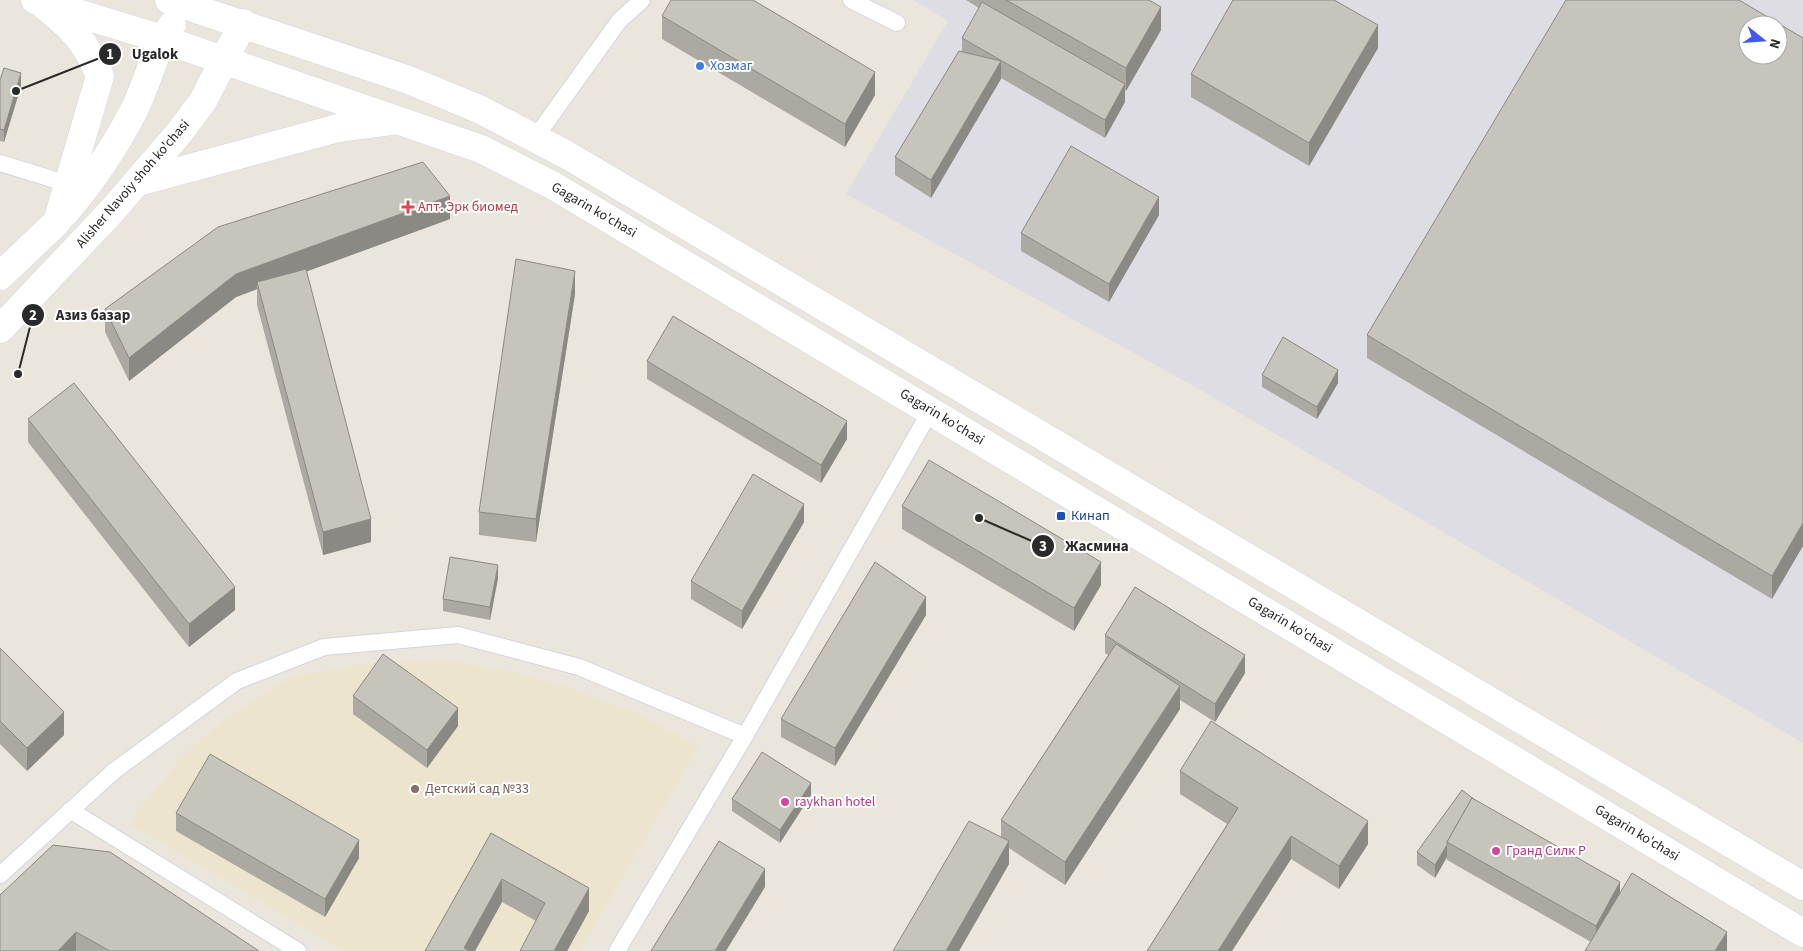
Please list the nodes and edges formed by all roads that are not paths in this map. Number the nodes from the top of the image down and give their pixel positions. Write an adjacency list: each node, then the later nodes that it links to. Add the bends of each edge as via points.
1 (642, 0): 10 (lane, via 620,21)
2 (851, 0): 6 (lane)
3 (37, 1): 7 (main road, Gagarin ko'chasi); 13 (main road, via 72,28 91,54 100,76)
4 (177, 2): 5 (main road); 7 (main road)
5 (243, 23): 8 (main road, Alisher Navoiy shoh ko'chasi); 10 (main road, via 406,78 479,109)
6 (897, 23)
7 (162, 39): 8 (main road, Gagarin ko'chasi); 14 (main road, via 125,127 97,174)
8 (223, 60): 9 (main road, Gagarin ko'chasi); 12 (main road, Alisher Navoiy shoh ko'chasi, via 203,101)
9 (396, 120): 12 (main road, via 338,128); 17 (main road, Gagarin ko'chasi, via 481,149 552,185)
10 (535, 138): 21 (main road)
11 (0, 163): 13 (lane)
12 (138, 182): 16 (main road, Alisher Navoiy shoh ko'chasi)
13 (68, 184): 14 (main road)
14 (57, 222): 15 (main road)
15 (0, 276)
16 (0, 329)
17 (931, 410): 18 (lane); 22 (main road, Gagarin ko'chasi)
18 (745, 736): 19 (lane, via 580,667 458,635 324,647 237,681 114,772); 24 (lane)
19 (70, 810): 20 (lane); 23 (lane)
20 (0, 875)
21 (1803, 886)
22 (1803, 933)
23 (298, 951)
24 (617, 951)

